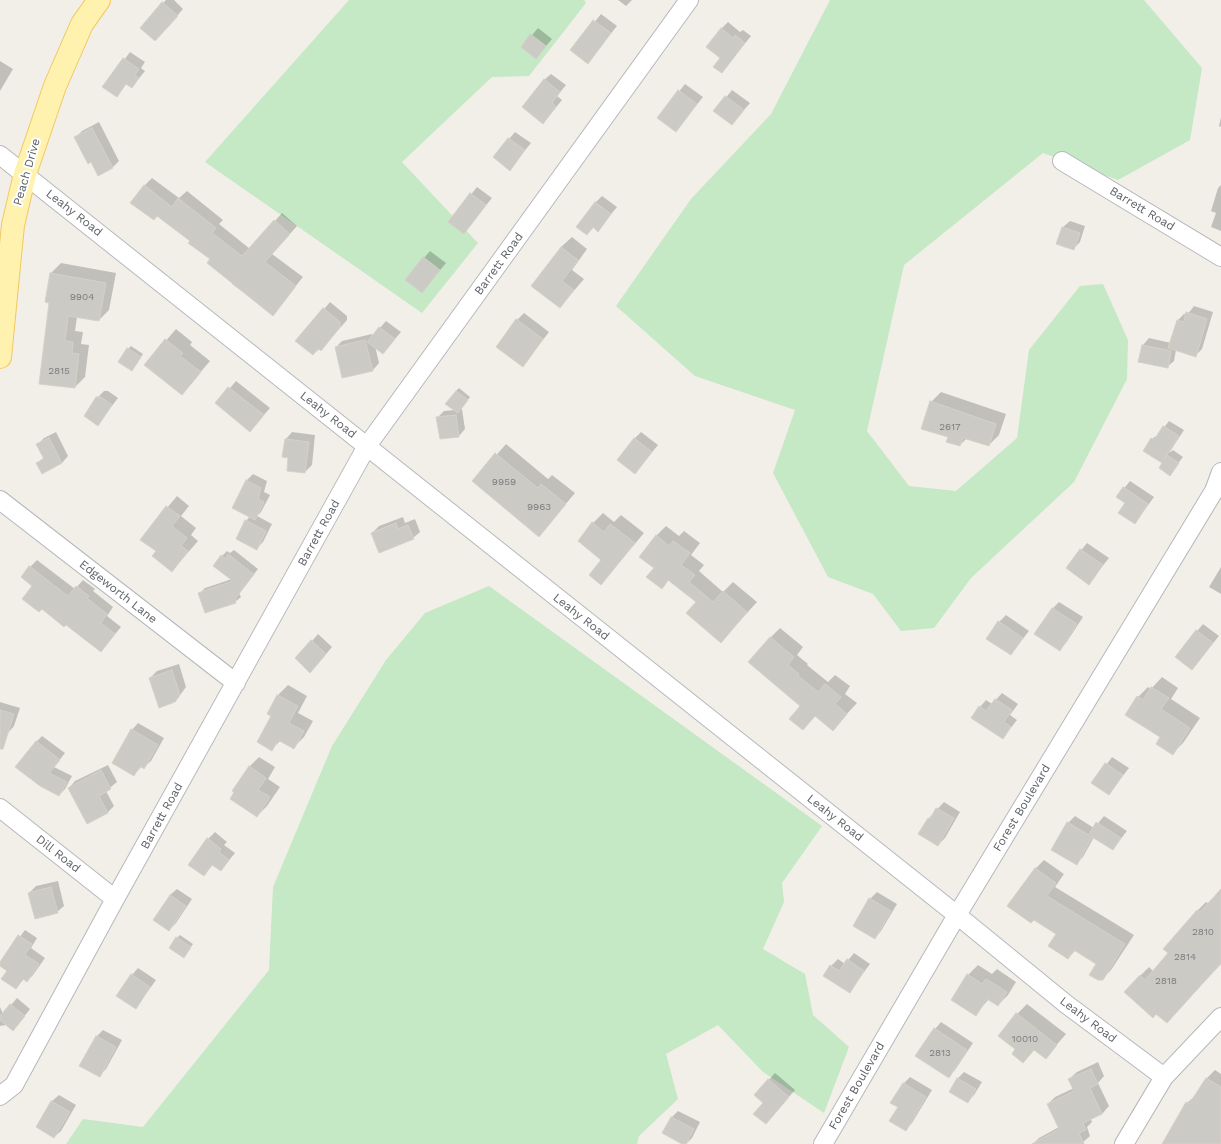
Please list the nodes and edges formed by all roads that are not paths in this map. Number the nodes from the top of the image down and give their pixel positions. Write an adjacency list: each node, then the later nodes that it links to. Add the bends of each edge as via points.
1 (99, 0): 5 (main road, Peach Drive, via 82,24 55,86)
2 (688, 0): 8 (street, Barrett Road)
3 (0, 154): 5 (street, Leahy Road)
4 (1062, 161): 6 (street, Barrett Road)
5 (25, 174): 7 (main road, Peach Drive, via 13,225); 8 (street, Leahy Road)
6 (1221, 257)
7 (0, 357)
8 (367, 446): 11 (street, Barrett Road); 14 (street, Leahy Road)
9 (1221, 472): 14 (street, Forest Boulevard, via 1214,491)
10 (0, 500): 11 (street, Edgeworth Lane)
11 (236, 683): 13 (street, Barrett Road)
12 (0, 808): 13 (street, Dill Road)
13 (115, 899): 17 (street, Barrett Road, via 14,1085)
14 (957, 915): 16 (street, Leahy Road, via 1066,1004); 18 (street, Forest Boulevard)
15 (1221, 1017): 16 (street)
16 (1164, 1077): 19 (street)
17 (0, 1096)
18 (823, 1144)
19 (1124, 1144)

